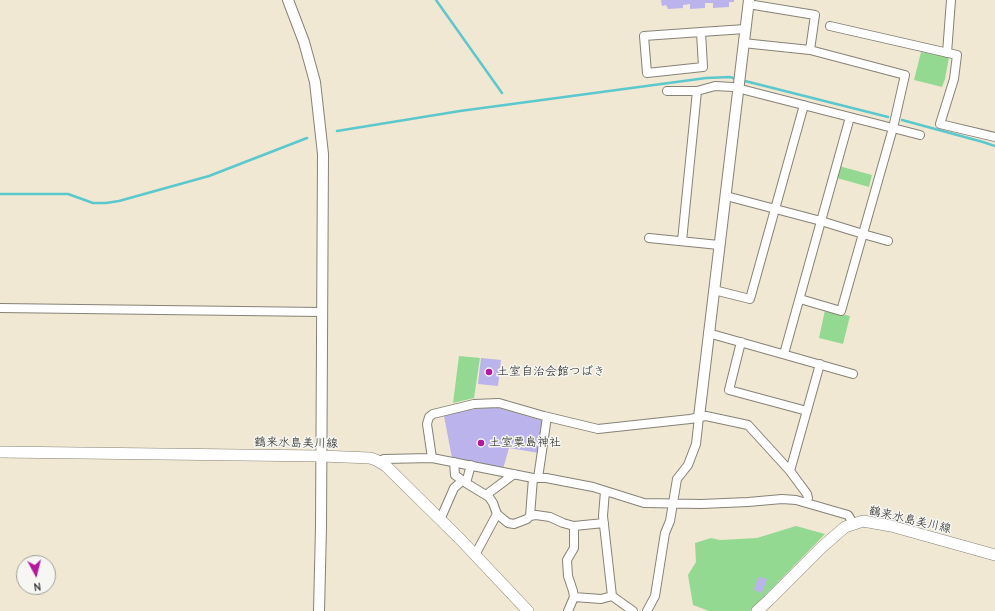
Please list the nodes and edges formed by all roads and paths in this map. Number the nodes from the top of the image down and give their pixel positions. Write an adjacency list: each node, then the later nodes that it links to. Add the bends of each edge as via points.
1 (288, 0): 29 (street, via 312,69 320,113 323,154)
2 (952, 0): 9 (street)
3 (748, 2): 5 (street); 8 (street, via 815,15)
4 (830, 26): 9 (street)
5 (745, 29): 6 (street); 7 (street)
6 (701, 32): 6 (street, via 644,36 647,73 703,67)
7 (743, 43): 8 (street); 10 (street)
8 (810, 50): 15 (street, via 905,75)
9 (947, 53): 17 (street, via 957,55 954,79 940,124)
10 (739, 81): 12 (street); 13 (street); 18 (street)
11 (667, 91): 12 (street)
12 (697, 91): 23 (street)
13 (804, 105): 14 (street); 19 (street)
14 (850, 117): 15 (street); 20 (street)
15 (893, 128): 16 (street); 21 (street)
16 (920, 135)
17 (995, 137)
18 (726, 196): 19 (street); 25 (street)
19 (775, 209): 20 (street); 26 (street, via 750,299)
20 (821, 221): 21 (street); 27 (street)
21 (863, 234): 24 (street); 27 (street, via 841,311)
22 (649, 238): 23 (street)
23 (682, 241): 25 (street)
24 (888, 241)
25 (719, 245): 26 (street)
26 (714, 290): 30 (street)
27 (800, 299): 32 (street)
28 (0, 308): 29 (street)
29 (322, 312): 39 (street)
30 (708, 333): 31 (street); 37 (street)
31 (741, 342): 32 (street); 35 (street, via 729,390)
32 (784, 354): 33 (street)
33 (820, 364): 34 (street); 35 (street)
34 (853, 374)
35 (807, 411): 44 (street)
36 (547, 417): 37 (street, via 598,429); 40 (street, via 499,404 474,404 433,414 427,424); 46 (street)
37 (699, 417): 44 (street, via 706,416 748,425); 51 (street, via 696,444 688,465 678,479)
38 (0, 452): 39 (main road, 鶴来水島美川線)
39 (321, 456): 41 (main road, 鶴来水島美川線, via 370,458); 62 (street)
40 (432, 458): 41 (street, via 384,459); 42 (street)
41 (379, 462): 54 (main road, 鶴来水島美川線)
42 (454, 462): 43 (street); 47 (street, via 455,475)
43 (471, 465): 45 (street); 47 (street)
44 (790, 471): 50 (street, via 807,494)
45 (514, 474): 46 (street); 49 (street)
46 (536, 478): 48 (street); 53 (street)
47 (464, 482): 49 (street); 54 (street, via 454,488)
48 (605, 491): 51 (street, via 644,503); 55 (street)
49 (486, 494): 52 (street, via 494,503)
50 (806, 502): 51 (street, via 782,498 746,502); 56 (street, via 848,515)
51 (673, 504): 66 (street, via 665,533 655,596)
52 (497, 514): 53 (street, via 508,523 514,524); 58 (street)
53 (530, 516): 57 (street, via 550,516)
54 (440, 520): 58 (main road, 鶴来水島美川線)
55 (604, 523): 57 (street); 60 (street)
56 (853, 523): 59 (main road, 鶴来水島美川線, via 872,521); 67 (main road, 鶴来水島美川線, via 821,548)
57 (574, 526): 61 (street, via 574,548 567,560)
58 (475, 555): 63 (main road, 鶴来水島美川線)
59 (995, 555)
60 (612, 596): 61 (street, via 601,599); 65 (street)
61 (574, 597): 64 (street)
62 (319, 611)
63 (528, 611)
64 (568, 611)
65 (633, 611)
66 (647, 611)
67 (757, 611)

